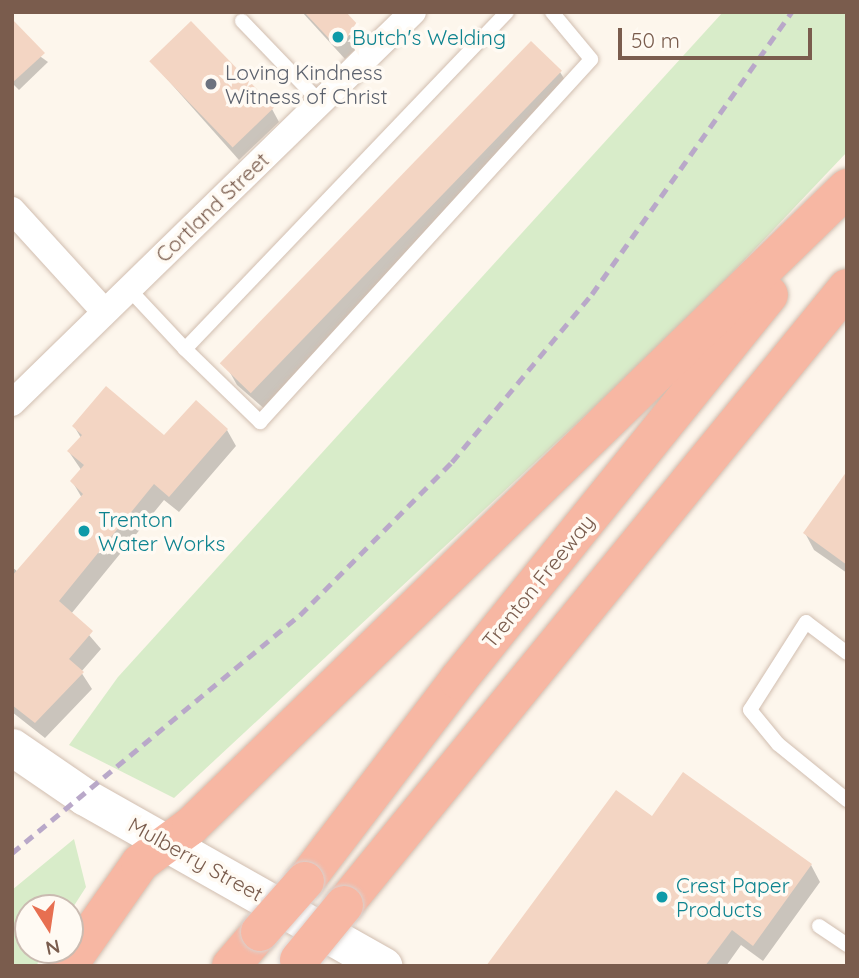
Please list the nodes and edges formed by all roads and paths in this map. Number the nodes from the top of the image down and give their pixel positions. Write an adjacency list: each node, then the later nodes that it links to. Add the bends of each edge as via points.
1 (413, 12): 5 (street, Cortland Street)
2 (508, 12): 12 (lane)
3 (552, 12): 12 (lane, via 591,59 260,422)
4 (242, 21): 5 (lane)
5 (320, 102): 9 (street, Cortland Street)
6 (847, 188): 17 (highway, via 675,361)
7 (847, 197): 22 (highway, Trenton Freeway, bridge, via 458,680 304,881)
8 (12, 210): 11 (street)
9 (128, 288): 11 (street, Cortland Street); 12 (lane)
10 (847, 288): 20 (highway, bridge)
11 (104, 311): 13 (street, Cortland Street)
12 (185, 349)
13 (12, 403)
14 (847, 653): 16 (lane, via 806,622 750,710 778,744)
15 (12, 747): 17 (street, Mulberry Street)
16 (847, 800)
17 (167, 844): 21 (highway, via 140,863); 23 (street, Mulberry Street)
18 (819, 926): 19 (lane)
19 (847, 945)
20 (297, 963)
21 (68, 966)
22 (231, 966)
23 (384, 966)

